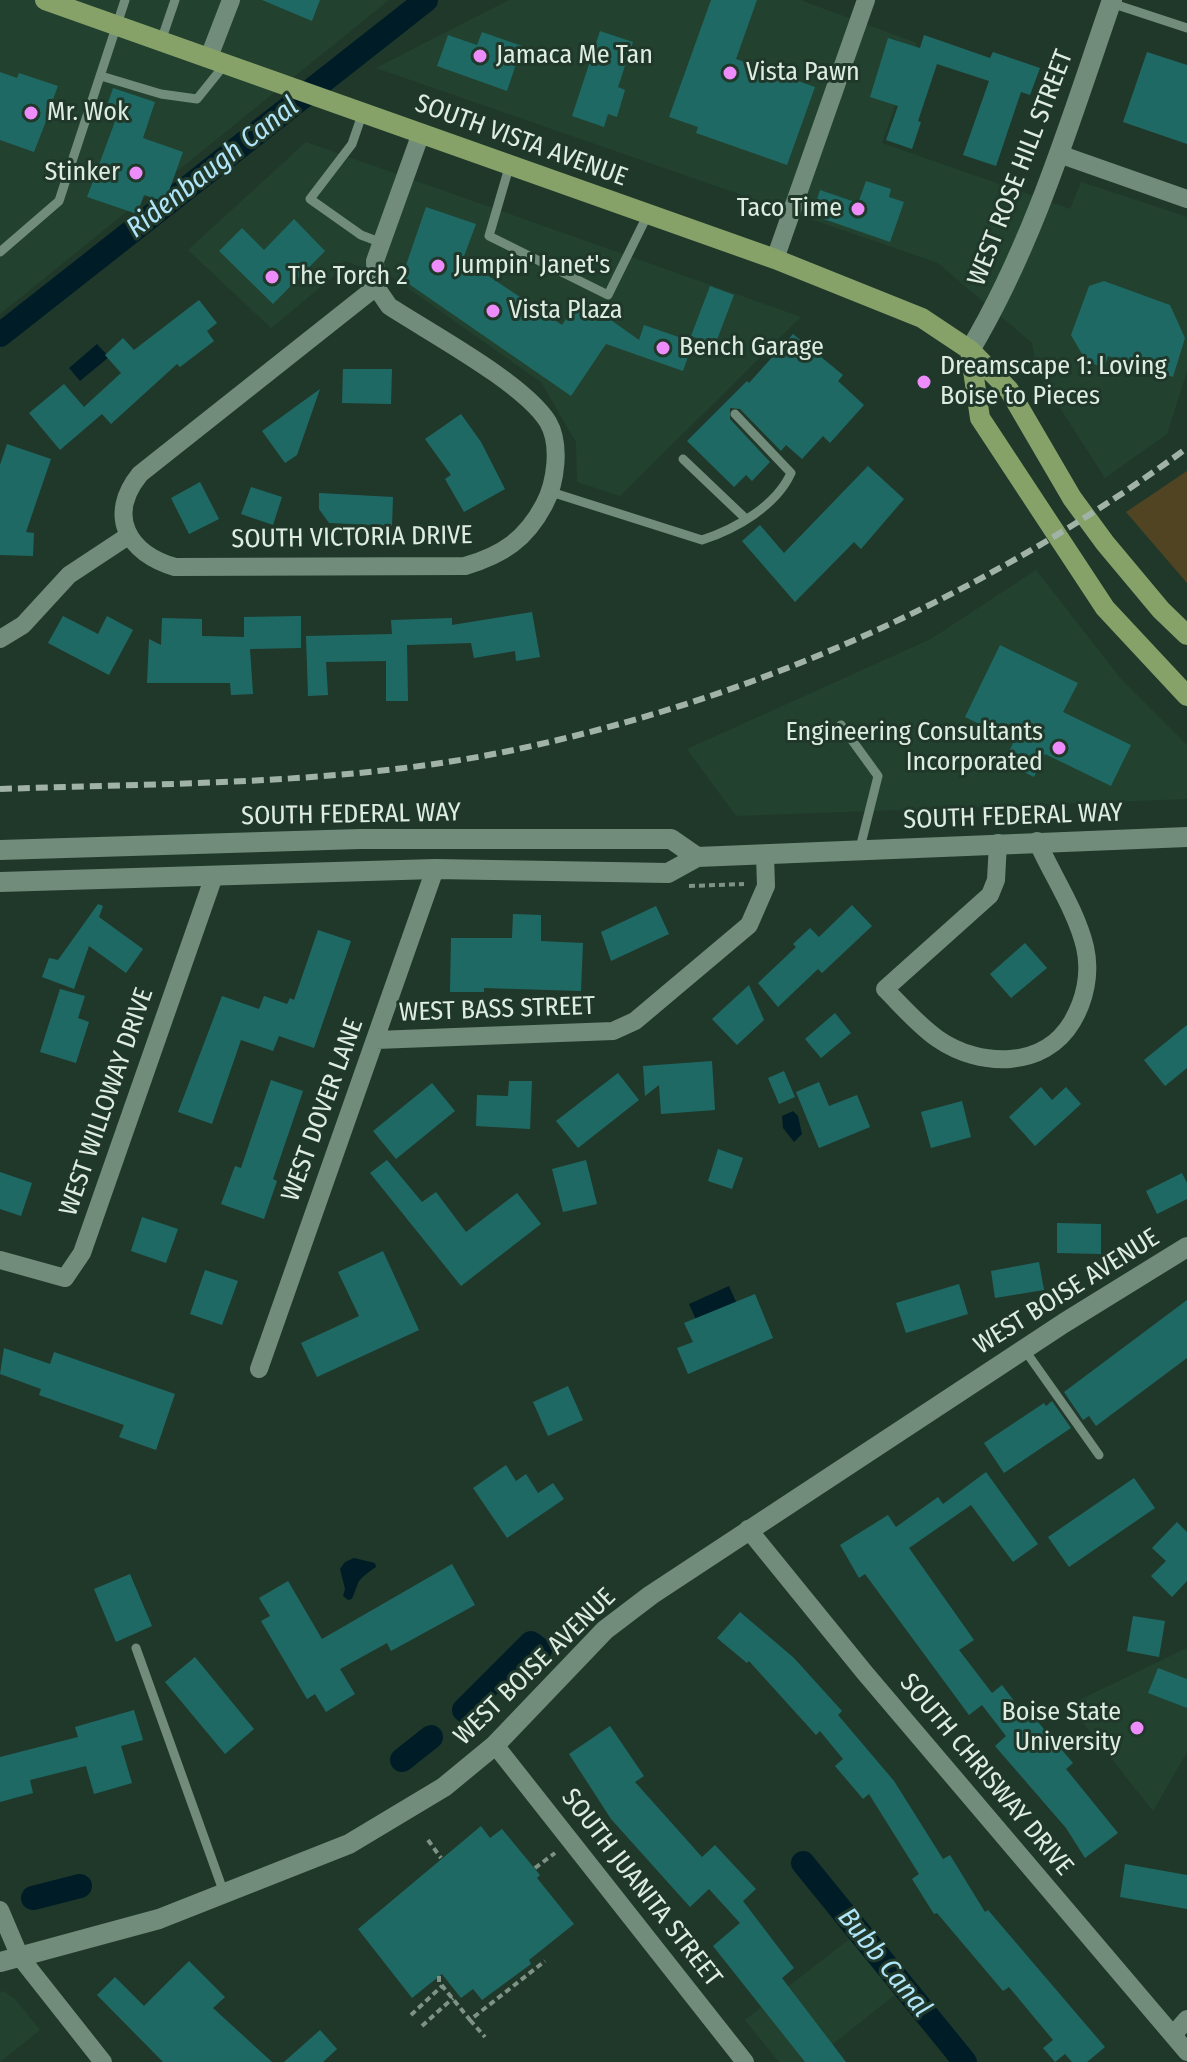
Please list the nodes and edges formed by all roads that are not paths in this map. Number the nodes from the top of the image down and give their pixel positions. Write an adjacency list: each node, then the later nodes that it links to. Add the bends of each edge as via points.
1 (45, 0): 7 (main road, SOUTH VISTA AVENUE)
2 (125, 0): 7 (lane)
3 (175, 0): 9 (lane)
4 (231, 0): 10 (street)
5 (866, 0): 20 (street)
6 (1112, 2): 8 (lane); 14 (main road, WEST ROSE HILL STREET)
7 (116, 25): 9 (main road, SOUTH VISTA AVENUE); 11 (lane)
8 (1187, 28)
9 (161, 41): 10 (main road, SOUTH VISTA AVENUE)
10 (218, 60): 11 (lane, via 197,99); 12 (main road, SOUTH VISTA AVENUE)
11 (101, 76): 19 (lane, via 59,201)
12 (363, 112): 13 (main road, SOUTH VISTA AVENUE); 18 (lane, via 352,144 310,199 361,235)
13 (421, 133): 15 (main road, SOUTH VISTA AVENUE); 18 (street)
14 (1059, 154): 16 (street); 22 (main road, WEST ROSE HILL STREET, via 997,305)
15 (510, 164): 17 (main road, SOUTH VISTA AVENUE); 17 (lane, via 489,236 608,295)
16 (1187, 199)
17 (648, 214): 20 (main road, SOUTH VISTA AVENUE)
18 (382, 243): 21 (street, via 375,261)
19 (0, 252)
20 (775, 259): 22 (main road, SOUTH VISTA AVENUE, via 922,318)
21 (376, 287): 25 (street, SOUTH VICTORIA DRIVE, via 389,306 520,393 549,423 556,457); 27 (street, via 140,474 123,506)
22 (970, 350): 28 (main road, SOUTH VISTA AVENUE, via 1009,390 1072,498 1105,543); 30 (main road, via 980,418 1105,608)
23 (735, 414): 26 (lane, via 791,473 782,493)
24 (683, 459): 26 (lane)
25 (551, 492): 26 (lane, via 702,540); 27 (street, SOUTH VICTORIA DRIVE, via 531,530 497,557 465,566 175,567 140,551)
26 (746, 519)
27 (128, 536): 29 (street, via 69,575 23,625)
28 (1187, 635)
29 (0, 639)
30 (1187, 696)
31 (841, 725): 35 (lane, via 878,776)
32 (1187, 837): 33 (main road, SOUTH FEDERAL WAY)
33 (1037, 841): 34 (main road, SOUTH FEDERAL WAY); 34 (street, via 1077,925 1087,974 1083,1003 1062,1039 1033,1056 1013,1060 988,1058 941,1041 885,989 990,895)
34 (998, 843): 35 (main road, SOUTH FEDERAL WAY)
35 (860, 848): 37 (main road, SOUTH FEDERAL WAY)
36 (0, 850): 38 (main road, SOUTH FEDERAL WAY, via 360,839 671,839)
37 (765, 855): 38 (main road, SOUTH FEDERAL WAY); 42 (street, WEST BASS STREET, via 766,886 749,925 635,1021 613,1031)
38 (697, 857): 39 (main road, SOUTH FEDERAL WAY, via 668,873)
39 (435, 869): 40 (main road, SOUTH FEDERAL WAY); 42 (street, WEST DOVER LANE)
40 (214, 876): 41 (main road, SOUTH FEDERAL WAY); 44 (street, WEST WILLOWAY DRIVE, via 82,1253 65,1278)
41 (0, 882)
42 (376, 1040): 46 (street, WEST DOVER LANE)
43 (1187, 1247): 45 (main road, WEST BOISE AVENUE)
44 (0, 1260)
45 (1024, 1349): 47 (lane); 48 (main road, WEST BOISE AVENUE)
46 (259, 1369)
47 (1099, 1455)
48 (748, 1529): 50 (main road, WEST BOISE AVENUE, via 605,1630); 56 (street, SOUTH CHRISWAY DRIVE)
49 (136, 1648): 51 (lane)
50 (495, 1745): 51 (main road, WEST BOISE AVENUE, via 444,1787 349,1844); 59 (street, SOUTH JUANITA STREET)
51 (224, 1893): 53 (main road, WEST BOISE AVENUE, via 159,1919)
52 (0, 1910): 53 (street)
53 (20, 1957): 54 (main road, WEST BOISE AVENUE); 58 (street)
54 (0, 1962)
55 (1187, 2019): 56 (street)
56 (1173, 2035): 57 (street, SOUTH CHRISWAY DRIVE)
57 (1187, 2052)
58 (103, 2062)
59 (745, 2062)

